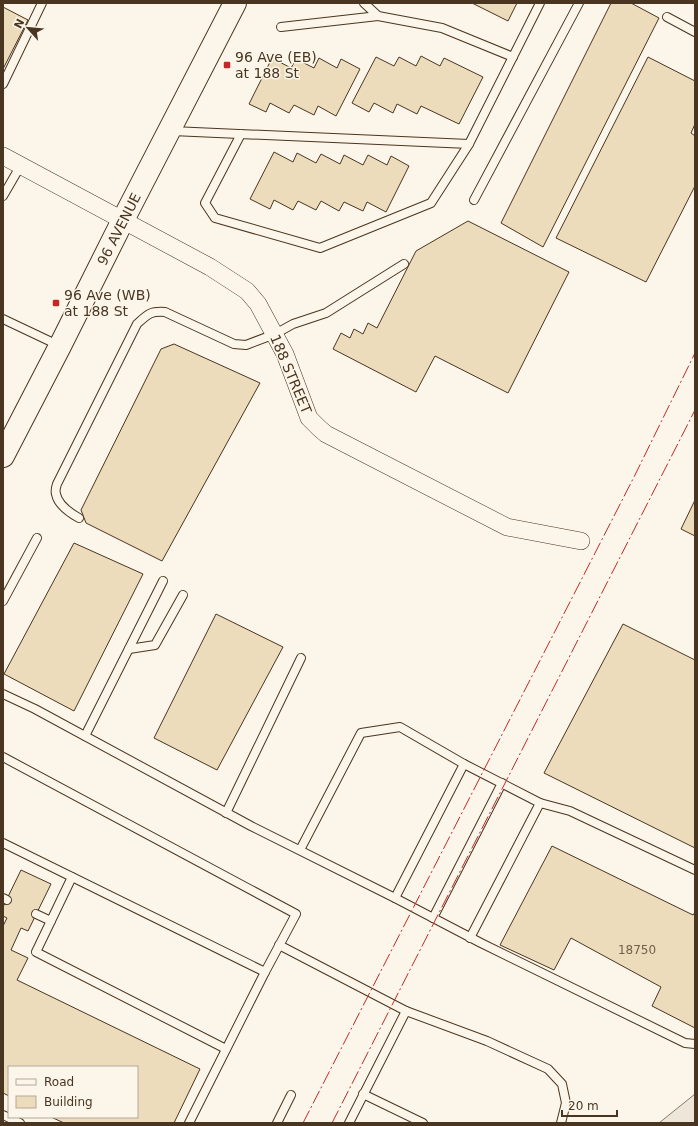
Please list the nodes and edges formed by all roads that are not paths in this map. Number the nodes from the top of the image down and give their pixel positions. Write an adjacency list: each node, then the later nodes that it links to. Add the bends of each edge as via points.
1 (42, 3): 11 (lane)
2 (235, 3): 12 (main road, 96 AVENUE)
3 (364, 3): 6 (lane)
4 (540, 3): 10 (lane)
5 (579, 3): 18 (lane)
6 (378, 16): 8 (lane); 10 (lane, via 442,28)
7 (666, 17): 9 (lane)
8 (281, 27)
9 (695, 32)
10 (513, 57): 14 (lane)
11 (3, 84)
12 (169, 130): 13 (lane); 19 (main road, 96 AVENUE)
13 (241, 134): 14 (lane); 14 (lane, via 205,203 215,218 320,248 431,203)
14 (469, 144)
15 (3, 156): 16 (street, 188 STREET)
16 (21, 165): 17 (lane); 19 (street, 188 STREET)
17 (3, 196)
18 (474, 200)
19 (123, 220): 22 (street, 188 STREET, via 238,285 255,300); 23 (main road, 96 AVENUE)
20 (404, 264): 22 (lane, via 326,313 294,324)
21 (3, 319): 23 (lane)
22 (275, 334): 25 (lane, via 246,345 234,344 165,312 153,312 145,316 137,324 56,484 56,494 60,501 67,511); 27 (street, 188 STREET, via 310,418 326,434 507,527)
23 (60, 346): 24 (main road, 96 AVENUE)
24 (3, 456)
25 (78, 518)
26 (37, 538): 30 (lane)
27 (581, 541)
28 (163, 581): 31 (lane)
29 (183, 595): 31 (lane, via 155,645)
30 (3, 601)
31 (129, 649): 34 (lane)
32 (301, 658): 39 (lane)
33 (3, 694): 34 (lane)
34 (85, 736): 39 (lane)
35 (3, 757): 49 (lane, via 296,914)
36 (464, 764): 37 (lane); 41 (lane, via 400,727 361,733); 44 (lane)
37 (502, 783): 38 (lane); 46 (lane)
38 (540, 803): 42 (lane, via 570,810); 48 (lane)
39 (226, 812): 41 (lane)
40 (3, 843): 43 (lane)
41 (300, 850): 44 (lane)
42 (695, 870)
43 (72, 877): 47 (lane); 50 (lane)
44 (395, 898): 46 (lane)
45 (36, 914): 47 (lane)
46 (433, 918): 48 (lane)
47 (51, 922): 53 (lane, via 36,952)
48 (470, 938): 52 (lane, via 685,1043)
49 (279, 945): 50 (lane); 51 (lane)
50 (264, 972): 53 (lane)
51 (406, 1010): 54 (lane); 62 (lane, via 487,1041 548,1069 562,1084 566,1103)
52 (695, 1044)
53 (226, 1049): 58 (lane)
54 (363, 1094): 60 (lane); 61 (lane)
55 (291, 1095): 59 (lane)
56 (11, 1118): 57 (lane)
57 (20, 1123)
58 (189, 1123)
59 (277, 1123)
60 (349, 1123)
61 (423, 1123)
62 (561, 1123)

